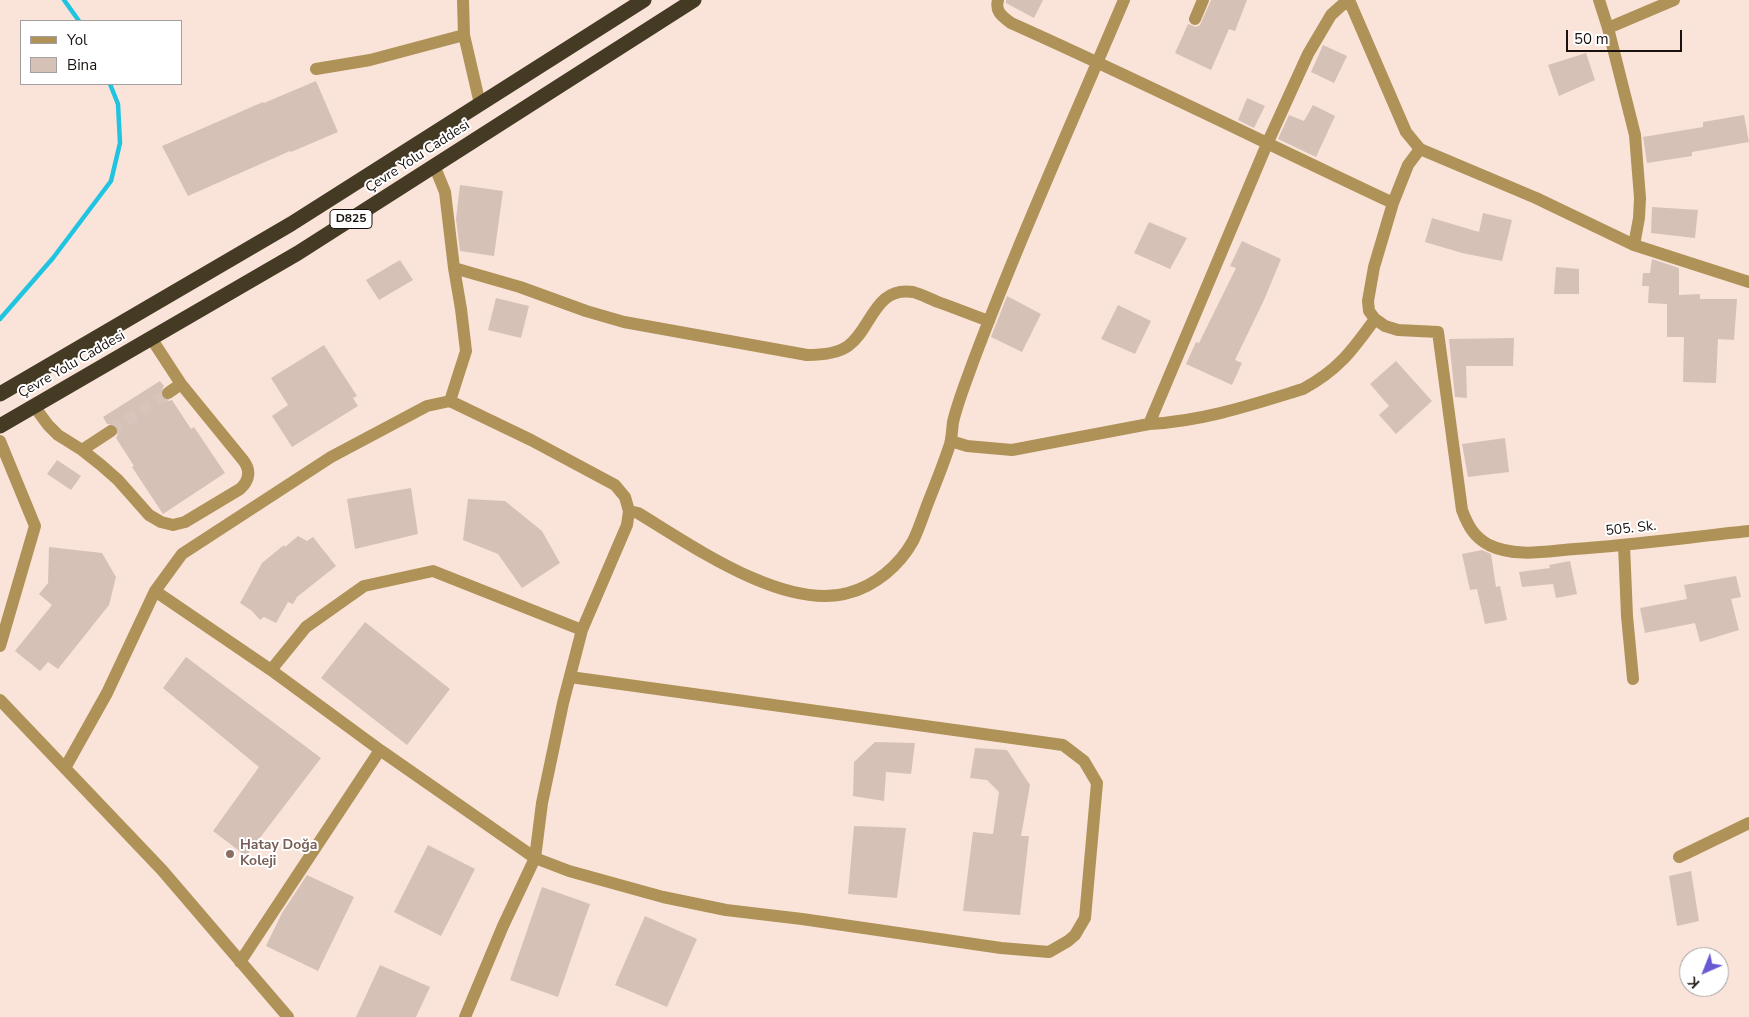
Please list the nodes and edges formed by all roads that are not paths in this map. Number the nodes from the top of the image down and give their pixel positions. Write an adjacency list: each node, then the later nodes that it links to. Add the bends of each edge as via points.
1 (463, 0): 12 (street)
2 (644, 0): 15 (highway, Çevre Yolu Caddesi / D825)
3 (694, 0): 18 (highway, Çevre Yolu Caddesi / D825)
4 (998, 0): 13 (street, via 1000,15 1011,23)
5 (1124, 0): 13 (street)
6 (1203, 0): 10 (street)
7 (1599, 0): 11 (street)
8 (1674, 0): 11 (street)
9 (1350, 2): 16 (street, via 1330,15 1308,54); 17 (street, via 1406,132)
10 (1195, 20)
11 (1608, 28): 20 (street, via 1635,135 1640,198)
12 (464, 35): 14 (street, via 370,60); 15 (street)
13 (1098, 62): 16 (street); 24 (street)
14 (316, 69)
15 (480, 104): 28 (highway, Çevre Yolu Caddesi / D825, via 291,224)
16 (1267, 144): 19 (street); 31 (street)
17 (1420, 149): 19 (street, via 1408,165); 20 (street, via 1536,198)
18 (434, 165): 21 (street, via 445,192); 25 (highway, Çevre Yolu Caddesi / D825, via 298,253)
19 (1393, 203): 23 (street, via 1374,267 1368,301 1369,311)
20 (1634, 245): 22 (street)
21 (454, 268): 24 (street, via 624,322 807,355 828,354 849,346 877,306 898,293 914,293); 29 (street, via 466,350)
22 (1749, 282)
23 (1375, 319): 31 (street, via 1342,362 1303,389 1211,416); 39 (street, 505. Sk., via 1398,330 1438,332 1462,510 1470,530 1477,537 1516,553)
24 (989, 322): 35 (street, via 960,398)
25 (151, 338): 26 (street); 30 (highway, Çevre Yolu Caddesi / D825)
26 (181, 384): 27 (street); 36 (street, via 246,464 248,475 240,488 185,522 167,524 149,515 118,480)
27 (168, 393)
28 (0, 394)
29 (450, 401): 37 (street, via 615,485 625,497); 40 (street, via 428,406 331,457 182,554)
30 (34, 406): 32 (highway, Çevre Yolu Caddesi / D825); 36 (street, via 58,435)
31 (1149, 424): 35 (street, via 1012,450 967,446)
32 (0, 426)
33 (111, 430): 36 (street)
34 (0, 441): 42 (street, via 35,526)
35 (951, 441): 37 (street, via 914,540 905,553 883,576 840,595 797,593 762,583 638,513)
36 (82, 450)
37 (629, 511): 41 (street, via 627,525)
38 (1749, 530): 39 (street, 505. Sk.)
39 (1624, 546): 45 (street)
40 (154, 591): 43 (street); 48 (street, via 107,693)
41 (582, 630): 43 (street, via 433,571 364,586 306,627); 44 (street)
42 (0, 646)
43 (271, 670): 47 (street)
44 (570, 677): 51 (street, via 542,803); 51 (street, via 1063,745 1084,761 1097,783 1085,918 1068,941 1050,952 1002,948 695,904)
45 (1633, 679)
46 (0, 700): 48 (street)
47 (380, 750): 51 (street); 52 (street)
48 (65, 768): 52 (street, via 162,870)
49 (1749, 823): 50 (street)
50 (1679, 857)
51 (535, 858): 54 (street)
52 (240, 962): 53 (street)
53 (288, 1017)
54 (466, 1017)

